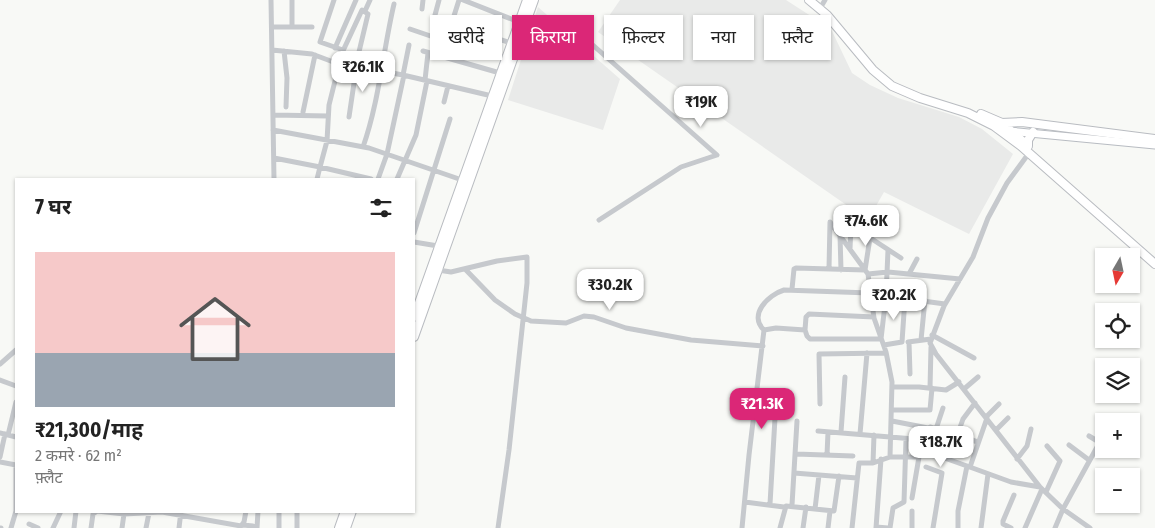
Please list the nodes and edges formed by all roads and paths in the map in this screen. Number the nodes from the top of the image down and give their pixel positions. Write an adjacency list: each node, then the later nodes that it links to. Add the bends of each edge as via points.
1 (271, 0): 22 (street)
2 (292, 0): 21 (street)
3 (334, 0): 29 (street, via 320,42)
4 (356, 0): 14 (street)
5 (370, 0): 16 (street)
6 (423, 0): 15 (street)
7 (439, 0): 17 (street)
8 (461, 0): 18 (street); 20 (street)
9 (534, 0): 86 (main road)
10 (809, 0): 50 (main road, via 828,15 873,70 892,86)
11 (525, 1): 19 (main road)
12 (821, 2): 50 (main road, via 881,71 900,86)
13 (394, 4): 37 (street)
14 (354, 7): 16 (street); 29 (street)
15 (422, 8)
16 (364, 11): 31 (street); 36 (street, via 368,14)
17 (434, 15)
18 (455, 15)
19 (521, 15)
20 (512, 19)
21 (292, 26): 22 (street); 23 (street)
22 (272, 27): 30 (street)
23 (312, 27)
24 (410, 29): 34 (street)
25 (502, 40): 26 (street)
26 (511, 43): 34 (main road)
27 (410, 45): 39 (street)
28 (594, 46): 72 (street, via 717,155 681,167)
29 (335, 48): 31 (street)
30 (272, 50): 32 (street); 46 (street)
31 (343, 50): 35 (street)
32 (284, 51): 33 (street); 44 (street)
33 (315, 55): 35 (street); 45 (street)
34 (506, 58): 38 (main road)
35 (339, 63): 36 (street); 47 (street)
36 (356, 66): 37 (street); 48 (street)
37 (380, 71): 39 (street); 59 (street, via 373,120)
38 (500, 73): 40 (street, via 425,52); 42 (main road)
39 (404, 75): 40 (street); 61 (street)
40 (427, 81): 41 (street); 63 (street, via 418,125)
41 (448, 86): 42 (street); 43 (street)
42 (492, 96): 71 (main road)
43 (444, 102)
44 (286, 107)
45 (303, 112)
46 (273, 115): 47 (street); 51 (street)
47 (328, 116): 57 (street)
48 (349, 117)
49 (450, 119): 65 (street)
50 (998, 124): 52 (main road); 53 (main road); 55 (main road, via 1022,122)
51 (273, 130): 57 (street); 62 (street)
52 (1012, 131): 53 (main road); 54 (main road); 60 (main road)
53 (1003, 132): 60 (main road)
54 (1033, 132): 55 (main road); 60 (main road, via 1028,140)
55 (1139, 140): 56 (main road); 58 (main road)
56 (1155, 140)
57 (327, 141): 59 (street); 64 (street)
58 (1155, 145)
59 (363, 147): 61 (street)
60 (1029, 150): 84 (main road); 92 (street, via 1007,182)
61 (387, 154): 63 (street); 69 (street)
62 (274, 158): 64 (street); 66 (street)
63 (404, 160): 65 (street); 70 (street)
64 (320, 167): 67 (street); 68 (street)
65 (434, 170): 71 (street); 75 (street)
66 (274, 178)
67 (317, 178)
68 (368, 178)
69 (378, 178)
70 (397, 178)
71 (462, 180): 79 (main road)
72 (599, 220)
73 (843, 220): 74 (street)
74 (851, 226): 77 (street); 80 (street)
75 (415, 230)
76 (840, 235): 80 (street); 87 (street, via 829,222); 88 (street)
77 (870, 238): 81 (street); 89 (street)
78 (415, 242): 79 (street)
79 (438, 246): 99 (main road)
80 (850, 250): 89 (street)
81 (888, 250): 82 (street); 90 (street)
82 (901, 258)
83 (918, 259): 91 (street)
84 (1155, 264)
85 (465, 269): 86 (street); 101 (street, via 482,289); 101 (street, via 527,257)
86 (438, 270): 104 (main road)
87 (828, 270): 88 (street); 93 (street, via 794,269)
88 (841, 270): 89 (street)
89 (867, 272): 90 (street); 94 (street)
90 (888, 272): 91 (street); 95 (street)
91 (909, 274): 92 (street)
92 (960, 279): 98 (street)
93 (792, 289): 94 (street); 102 (street, via 777,292 763,304 757,319)
94 (870, 293): 100 (street)
95 (886, 296): 96 (street); 107 (street)
96 (905, 298): 97 (street); 108 (street)
97 (924, 300): 98 (street); 106 (street)
98 (945, 304): 105 (street)
99 (415, 310)
100 (874, 317): 103 (street, via 809,314); 107 (street)
101 (523, 318): 110 (street, via 566,323 584,316 594,317 644,332); 219 (street)
102 (764, 330): 103 (street); 110 (street)
103 (805, 330): 107 (street, via 810,339)
104 (415, 333)
105 (932, 337): 106 (street); 111 (street); 115 (street)
106 (921, 340): 109 (street)
107 (882, 342): 108 (street); 113 (street)
108 (902, 342): 109 (street)
109 (909, 342): 117 (street)
110 (763, 346): 179 (street)
111 (931, 346): 121 (street); 124 (street)
112 (15, 351): 116 (street)
113 (886, 353): 114 (street); 123 (street)
114 (867, 354): 127 (street, via 819,354); 145 (street)
115 (974, 358)
116 (0, 364)
117 (910, 374)
118 (844, 377): 143 (street)
119 (978, 377): 125 (street)
120 (0, 380): 122 (street)
121 (959, 382): 124 (street, via 949,390); 125 (street)
122 (15, 386)
123 (892, 387): 124 (street); 131 (street)
124 (931, 388): 131 (street, via 930,410)
125 (964, 389): 126 (street)
126 (975, 403): 132 (street); 147 (street, via 963,419)
127 (820, 404)
128 (999, 404): 132 (street)
129 (15, 405): 144 (street)
130 (943, 408): 138 (street)
131 (892, 410): 136 (street)
132 (986, 417): 140 (street); 152 (street)
133 (775, 418): 180 (street)
134 (1008, 418): 140 (street)
135 (798, 421): 156 (street)
136 (892, 421): 137 (street); 149 (street)
137 (928, 428): 138 (street); 155 (street)
138 (936, 429): 147 (street)
139 (1031, 429): 164 (street, via 1027,446)
140 (996, 430): 164 (street)
141 (818, 431): 142 (street)
142 (828, 432): 143 (street); 157 (street)
143 (841, 432): 145 (street)
144 (4, 434): 159 (street)
145 (860, 434): 146 (street)
146 (874, 435): 149 (street); 167 (street)
147 (957, 436): 152 (street)
148 (1089, 436): 165 (street, via 1100,440)
149 (891, 437): 150 (street); 160 (street)
150 (906, 439): 151 (street); 161 (street)
151 (914, 439)
152 (978, 442): 169 (street)
153 (1069, 445): 165 (street)
154 (1047, 446): 176 (street, via 1060,461)
155 (922, 450): 162 (street); 169 (street)
156 (796, 454): 157 (street); 171 (street)
157 (827, 455): 158 (street)
158 (853, 456)
159 (0, 457)
160 (890, 457): 161 (street); 163 (street)
161 (906, 457): 162 (street); 226 (street, via 904,502 893,508)
162 (919, 457): 178 (street)
163 (881, 459): 167 (street); 206 (street)
164 (1017, 459): 176 (street)
165 (1089, 460): 185 (street)
166 (0, 462): 168 (street)
167 (873, 463): 175 (street, via 859,463)
168 (15, 465)
169 (969, 466): 172 (street); 229 (street, via 958,511)
170 (926, 467): 228 (street, via 942,473)
171 (794, 473): 173 (street); 181 (street)
172 (988, 474): 176 (street); 230 (street)
173 (819, 475): 174 (street); 184 (street)
174 (839, 476): 175 (street); 186 (street, via 835,510)
175 (857, 478): 225 (street)
176 (1043, 489): 185 (street); 232 (street)
177 (1014, 495): 231 (street, via 1002,521)
178 (912, 498)
179 (745, 502): 180 (street); 220 (street)
180 (770, 504): 182 (street)
181 (792, 506): 182 (street); 183 (street)
182 (784, 507): 222 (street)
183 (806, 507): 184 (street); 223 (street)
184 (814, 508): 186 (street)
185 (1063, 509): 233 (street); 234 (street)
186 (830, 511): 224 (street)
187 (912, 511): 227 (street)
188 (15, 513): 207 (street)
189 (60, 513): 209 (street)
190 (76, 513): 210 (street)
191 (95, 513): 211 (street)
192 (115, 513): 202 (street)
193 (132, 513): 202 (street)
194 (148, 513): 213 (street)
195 (181, 513): 204 (street); 214 (street)
196 (246, 513): 204 (street)
197 (258, 513): 205 (street)
198 (279, 513): 215 (street)
199 (296, 513): 216 (street)
200 (344, 513): 217 (main road)
201 (351, 513): 218 (main road)
202 (124, 514): 212 (street)
203 (29, 524): 208 (street)
204 (243, 525): 205 (street)
205 (255, 527)
206 (876, 527): 226 (street)
207 (11, 528)
208 (38, 528)
209 (53, 528)
210 (74, 528)
211 (91, 528)
212 (122, 528)
213 (146, 528)
214 (178, 528)
215 (279, 528)
216 (297, 528)
217 (339, 528)
218 (346, 528)
219 (498, 528)
220 (742, 528): 221 (street)
221 (748, 528)
222 (780, 528)
223 (803, 528)
224 (828, 528)
225 (852, 528)
226 (889, 528)
227 (912, 528)
228 (933, 528)
229 (958, 528)
230 (981, 528)
231 (1011, 528)
232 (1025, 528)
233 (1055, 528)
234 (1090, 528)

